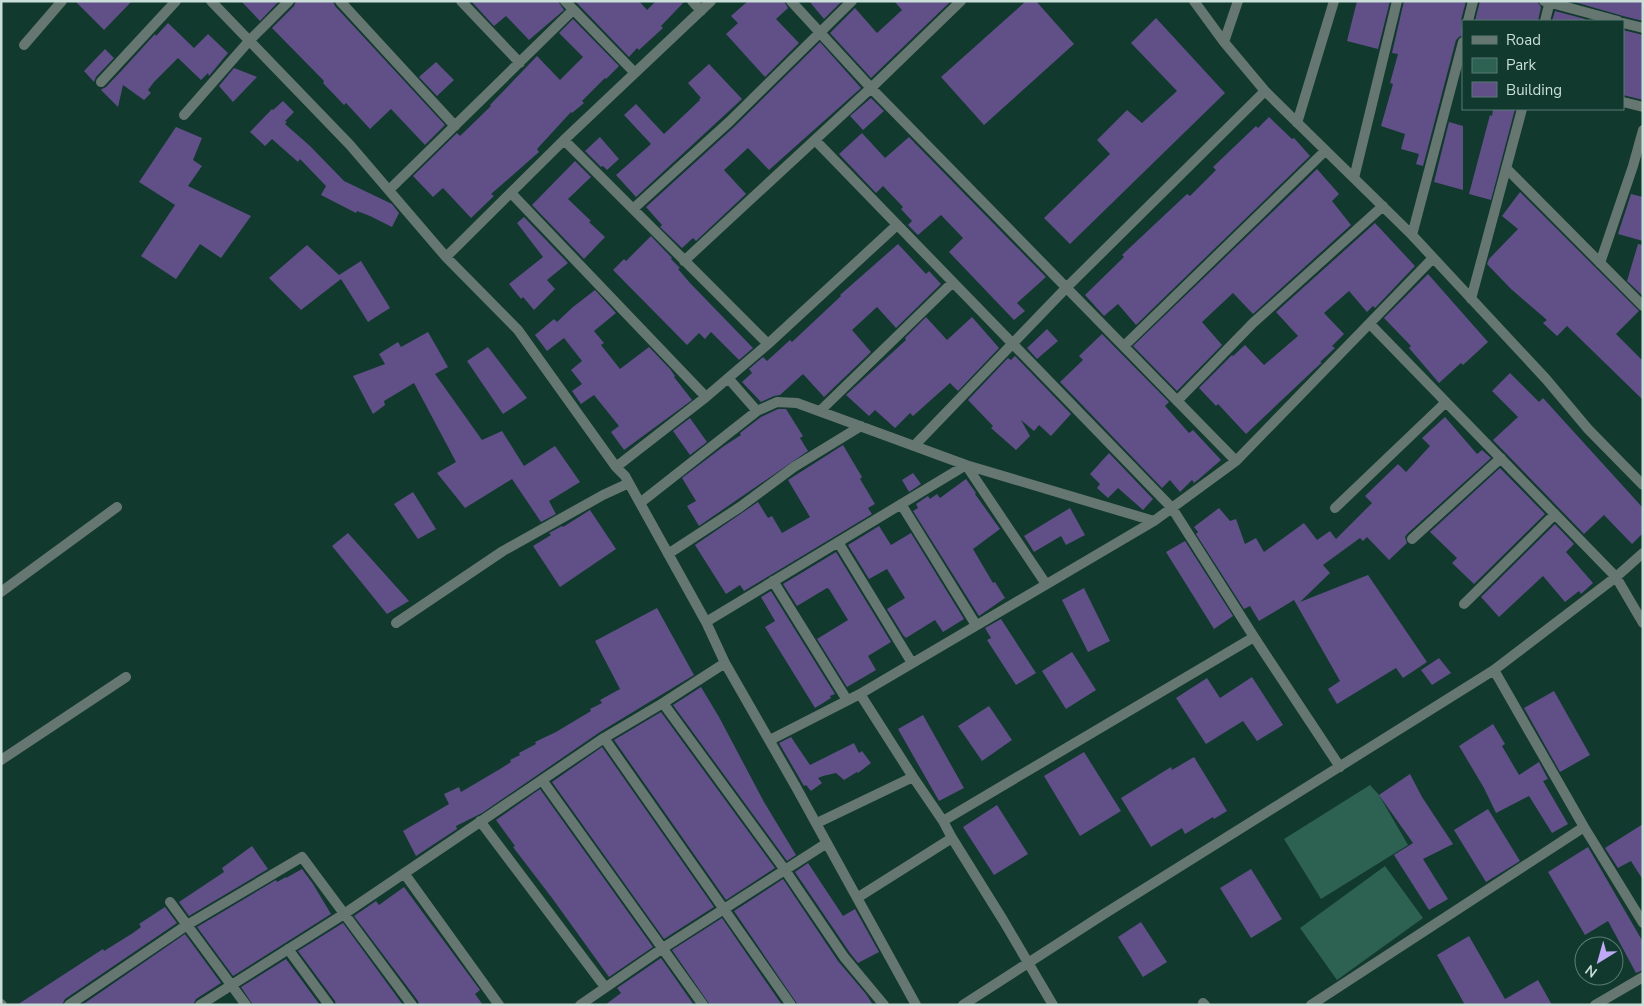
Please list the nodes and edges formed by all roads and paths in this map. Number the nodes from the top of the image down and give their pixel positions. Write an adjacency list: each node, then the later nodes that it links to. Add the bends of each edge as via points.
1 (62, 1): 29 (street)
2 (176, 1): 33 (street)
3 (211, 1): 27 (street)
4 (289, 1): 27 (street)
5 (340, 1): 41 (street)
6 (461, 1): 31 (street)
7 (565, 1): 19 (street)
8 (692, 1): 20 (street)
9 (711, 1): 20 (street)
10 (791, 1): 26 (street)
11 (852, 1): 26 (street)
12 (961, 1): 34 (street)
13 (1194, 1): 28 (street)
14 (1238, 1): 28 (street)
15 (1334, 1): 40 (street)
16 (1397, 1): 47 (street)
17 (1473, 1): 21 (street)
18 (1548, 2): 22 (street); 23 (street)
19 (573, 10): 31 (street); 32 (street)
20 (701, 11): 32 (street)
21 (1468, 20)
22 (1545, 20)
23 (1614, 20)
24 (1624, 22): 25 (street)
25 (1643, 28)
26 (821, 32): 34 (street); 51 (street)
27 (249, 41): 39 (street); 48 (street)
28 (1224, 42): 35 (street)
29 (24, 46)
30 (1462, 46): 53 (street)
31 (520, 63): 41 (street)
32 (635, 73): 43 (street)
33 (101, 82)
34 (871, 88): 44 (street); 59 (street)
35 (1265, 91): 40 (street); 59 (street)
36 (1624, 102): 37 (street)
37 (1643, 107)
38 (1522, 110): 46 (street)
39 (184, 115)
40 (1298, 123): 45 (street)
41 (455, 126): 48 (street)
42 (1643, 130): 57 (street)
43 (564, 140): 49 (street); 51 (street)
44 (814, 140): 52 (street); 56 (street)
45 (1325, 151): 47 (street); 65 (street)
46 (1506, 168): 57 (street); 60 (street)
47 (1354, 178): 50 (street)
48 (389, 190): 54 (street)
49 (511, 193): 54 (street); 67 (street)
50 (1383, 206): 53 (street); 68 (street, via 1253,322)
51 (633, 209): 56 (street)
52 (897, 225): 58 (street); 64 (street)
53 (1412, 235): 55 (street)
54 (446, 257): 77 (street, via 518,330)
55 (1434, 258): 60 (street); 62 (street)
56 (684, 260): 64 (street)
57 (1600, 263): 61 (street)
58 (953, 282): 63 (street); 71 (street)
59 (1067, 287): 63 (street); 65 (street)
60 (1471, 298): 79 (street, via 1588,429)
61 (1643, 306)
62 (1370, 324): 69 (street); 75 (street)
63 (1012, 343): 73 (street); 83 (street)
64 (768, 344): 66 (street)
65 (1124, 346): 68 (street)
66 (728, 378): 67 (street); 70 (street)
67 (706, 397): 77 (street)
68 (1178, 401): 75 (street)
69 (1446, 402): 74 (street); 84 (street)
70 (757, 411): 71 (street, via 777,402 797,402); 80 (street)
71 (820, 411): 72 (street)
72 (861, 426): 73 (street); 90 (street, via 794,467)
73 (914, 446): 76 (street)
74 (1501, 458): 85 (street); 87 (street)
75 (1236, 461): 83 (street)
76 (966, 465): 81 (street); 86 (street); 93 (street)
77 (616, 467): 78 (street)
78 (629, 483): 80 (street); 97 (street, via 502,551)
79 (1643, 485)
80 (640, 503): 90 (street)
81 (901, 504): 88 (street); 99 (street)
82 (117, 507): 94 (street)
83 (1172, 508): 86 (street); 100 (street)
84 (1336, 508)
85 (1555, 514): 91 (street); 95 (street)
86 (1154, 521): 93 (street)
87 (1412, 539)
88 (838, 542): 92 (street); 102 (street)
89 (1643, 553): 91 (street)
90 (668, 554): 96 (street)
91 (1616, 577): 98 (street); 103 (street)
92 (773, 581): 96 (street); 106 (street)
93 (1046, 584): 99 (street)
94 (1, 592)
95 (1464, 604)
96 (706, 622): 101 (street)
97 (396, 623)
98 (1643, 623)
99 (976, 625): 102 (street)
100 (1254, 637): 111 (street); 115 (street)
101 (725, 663): 107 (street); 109 (street)
102 (912, 663): 105 (street)
103 (1494, 670): 111 (street); 117 (street)
104 (126, 677): 110 (street)
105 (860, 694): 106 (street); 112 (street)
106 (847, 700): 109 (street)
107 (663, 703): 108 (street); 120 (street)
108 (604, 738): 113 (street); 124 (street)
109 (770, 740): 116 (street)
110 (1, 760)
111 (1340, 766): 130 (street)
112 (913, 777): 115 (street); 116 (street)
113 (542, 780): 114 (street); 128 (street)
114 (480, 821): 121 (street); 133 (street)
115 (944, 821): 118 (street)
116 (817, 823): 119 (street)
117 (1584, 827): 126 (street); 147 (street)
118 (952, 838): 122 (street); 130 (street)
119 (827, 843): 120 (street); 122 (street)
120 (785, 870): 124 (street); 143 (street, via 844,957)
121 (404, 873): 125 (street); 140 (street)
122 (857, 898): 144 (street)
123 (170, 902): 127 (street)
124 (724, 909): 128 (street); 142 (street)
125 (344, 914): 127 (street, via 302,857); 129 (street); 139 (street)
126 (1643, 923)
127 (187, 925): 132 (street); 135 (street)
128 (663, 948): 133 (street); 134 (street)
129 (288, 949): 132 (street); 138 (street)
130 (1028, 963): 145 (street); 146 (street)
131 (1643, 977): 148 (street)
132 (231, 985): 136 (street); 137 (street)
133 (605, 987): 141 (street)
134 (701, 1004)
135 (69, 1005)
136 (200, 1005)
137 (246, 1005)
138 (330, 1005)
139 (412, 1005)
140 (499, 1005)
141 (580, 1005)
142 (791, 1005)
143 (884, 1005)
144 (916, 1005)
145 (963, 1005)
146 (1053, 1005)
147 (1310, 1005)
148 (1595, 1005)

